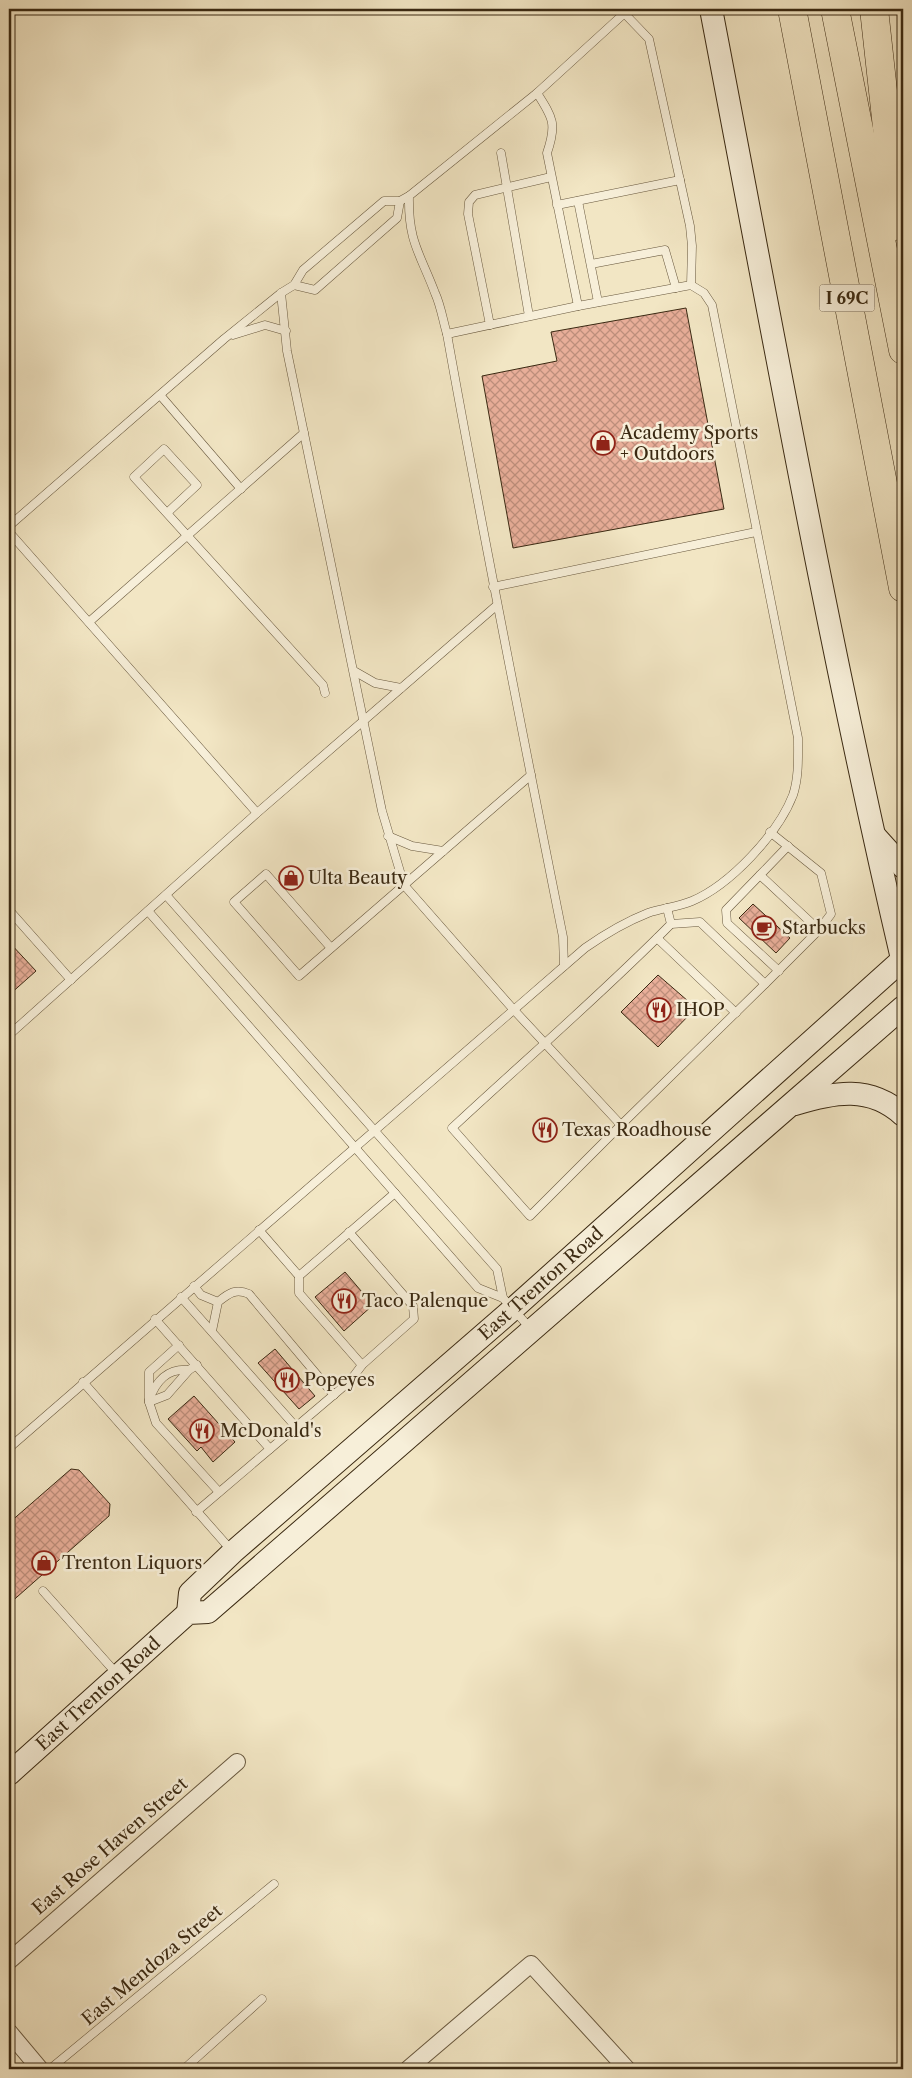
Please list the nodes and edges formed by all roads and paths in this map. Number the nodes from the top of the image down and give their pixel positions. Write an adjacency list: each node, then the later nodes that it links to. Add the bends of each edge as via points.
1 (711, 9): 50 (main road, via 813,546)
2 (783, 9): 7 (highway)
3 (792, 9): 7 (highway, I 69C)
4 (835, 9): 18 (highway, I 69C)
5 (874, 9): 18 (highway, via 892,173)
6 (626, 11): 8 (lane); 11 (lane, via 649,39)
7 (799, 52): 40 (highway, I 69C)
8 (537, 93): 10 (lane, via 552,116 552,137 546,153); 13 (lane)
9 (501, 153): 12 (lane)
10 (551, 178): 12 (lane); 16 (lane)
11 (680, 180): 15 (lane); 20 (lane, via 692,246)
12 (507, 187): 25 (lane); 26 (lane, via 475,195 469,202 468,214)
13 (409, 196): 14 (lane); 28 (lane, via 408,222 413,243 436,294)
14 (400, 201): 19 (lane, via 384,201 303,270); 19 (lane, via 397,218 315,290)
15 (578, 201): 16 (lane); 17 (lane)
16 (557, 205): 24 (lane)
17 (590, 264): 21 (lane, via 665,250); 23 (lane)
18 (891, 284): 30 (highway, I 69C)
19 (294, 285): 22 (lane)
20 (691, 285): 21 (lane); 37 (lane, via 704,293 712,305)
21 (676, 288): 23 (lane)
22 (281, 293): 27 (lane); 29 (lane)
23 (598, 302): 24 (lane)
24 (578, 306): 25 (lane)
25 (529, 316): 26 (lane)
26 (490, 325): 28 (lane)
27 (286, 331): 29 (lane, via 266,325); 32 (lane)
28 (447, 334): 39 (lane)
29 (224, 339): 31 (lane)
30 (903, 350)
31 (160, 395): 33 (lane); 35 (lane)
32 (304, 433): 33 (lane); 43 (lane)
33 (241, 489): 38 (lane)
34 (167, 513): 34 (lane, via 134,477 164,449 198,485); 38 (lane)
35 (9, 526)
36 (9, 532): 42 (lane)
37 (756, 532): 39 (lane); 49 (lane, via 798,738 793,795)
38 (187, 536): 42 (lane); 45 (lane, via 318,680)
39 (493, 587): 41 (lane)
40 (903, 588)
41 (496, 606): 44 (lane); 47 (lane)
42 (88, 622): 48 (lane)
43 (354, 671): 44 (lane, via 376,683); 46 (lane)
44 (401, 688): 46 (lane)
45 (325, 693)
46 (364, 720): 48 (lane); 51 (lane)
47 (531, 775): 53 (lane); 66 (lane, via 563,937)
48 (257, 813): 57 (lane)
49 (770, 832): 52 (lane); 58 (lane, via 744,864 722,882 692,901)
50 (873, 833): 54 (main road); 65 (main road)
51 (388, 836): 53 (lane, via 412,846); 56 (lane)
52 (788, 846): 55 (lane); 62 (lane, via 821,873 831,914)
53 (443, 851): 56 (lane)
54 (903, 867)
55 (760, 875): 62 (lane); 67 (lane, via 726,910 727,923)
56 (404, 885): 64 (lane); 71 (lane)
57 (166, 895): 60 (lane); 78 (lane)
58 (667, 908): 61 (lane); 66 (lane, via 608,931)
59 (9, 910): 68 (lane)
60 (148, 911): 68 (lane); 79 (lane)
61 (671, 924): 63 (lane); 69 (lane, via 700,922)
62 (819, 930): 67 (lane)
63 (657, 938): 72 (lane); 74 (lane)
64 (331, 948): 64 (lane, via 266,874 234,902 299,976)
65 (903, 961): 87 (main road, East Trenton Road)
66 (564, 966): 71 (lane)
67 (779, 971): 69 (lane)
68 (71, 980): 73 (lane)
69 (765, 984): 72 (lane)
70 (903, 1006): 75 (main road, East Trenton Road)
71 (514, 1009): 74 (lane); 78 (lane)
72 (736, 1013): 77 (lane)
73 (9, 1035)
74 (544, 1042): 77 (lane); 77 (lane, via 452,1128 530,1216)
75 (786, 1107): 76 (main road, via 820,1096 856,1092 880,1099); 89 (main road, East Trenton Road)
76 (903, 1115)
77 (622, 1125)
78 (375, 1130): 79 (lane); 87 (lane, via 498,1269)
79 (356, 1147): 80 (lane); 81 (lane)
80 (395, 1193): 82 (lane); 87 (lane, via 478,1288)
81 (259, 1230): 83 (lane); 84 (lane)
82 (349, 1232): 83 (lane); 93 (lane, via 415,1312 414,1319)
83 (299, 1276): 93 (lane, via 299,1293)
84 (194, 1286): 85 (lane); 86 (lane, via 201,1295)
85 (181, 1297): 88 (lane); 90 (lane)
86 (218, 1302): 90 (lane); 96 (lane, via 230,1292 249,1294)
87 (508, 1304): 89 (lane); 103 (main road, East Trenton Road)
88 (155, 1319): 91 (lane); 95 (lane)
89 (531, 1329): 105 (main road, East Trenton Road, via 208,1612)
90 (212, 1331): 98 (lane)
91 (179, 1345): 92 (lane); 97 (lane, via 149,1372)
92 (197, 1365): 94 (lane); 100 (lane)
93 (362, 1365): 96 (lane)
94 (189, 1370): 97 (lane, via 167,1395); 97 (lane, via 178,1369 160,1379)
95 (83, 1382): 99 (lane); 102 (lane)
96 (334, 1395): 98 (lane)
97 (149, 1402): 101 (lane, via 156,1422)
98 (296, 1427): 100 (lane)
99 (9, 1448)
100 (270, 1449): 101 (lane)
101 (219, 1492): 102 (lane)
102 (196, 1512): 103 (lane)
103 (233, 1552): 105 (main road, East Trenton Road, via 190,1593)
104 (43, 1591): 106 (lane)
105 (188, 1613): 106 (main road, East Trenton Road)
106 (118, 1676): 108 (main road, East Trenton Road)
107 (237, 1762): 110 (street, East Rose Haven Street)
108 (9, 1774)
109 (274, 1884): 114 (lane, East Mendoza Street)
110 (9, 1961)
111 (262, 2000): 115 (lane)
112 (9, 2032): 113 (street)
113 (40, 2069)
114 (50, 2069)
115 (184, 2069)
116 (408, 2069): 117 (street, via 531,1964)
117 (627, 2069)

